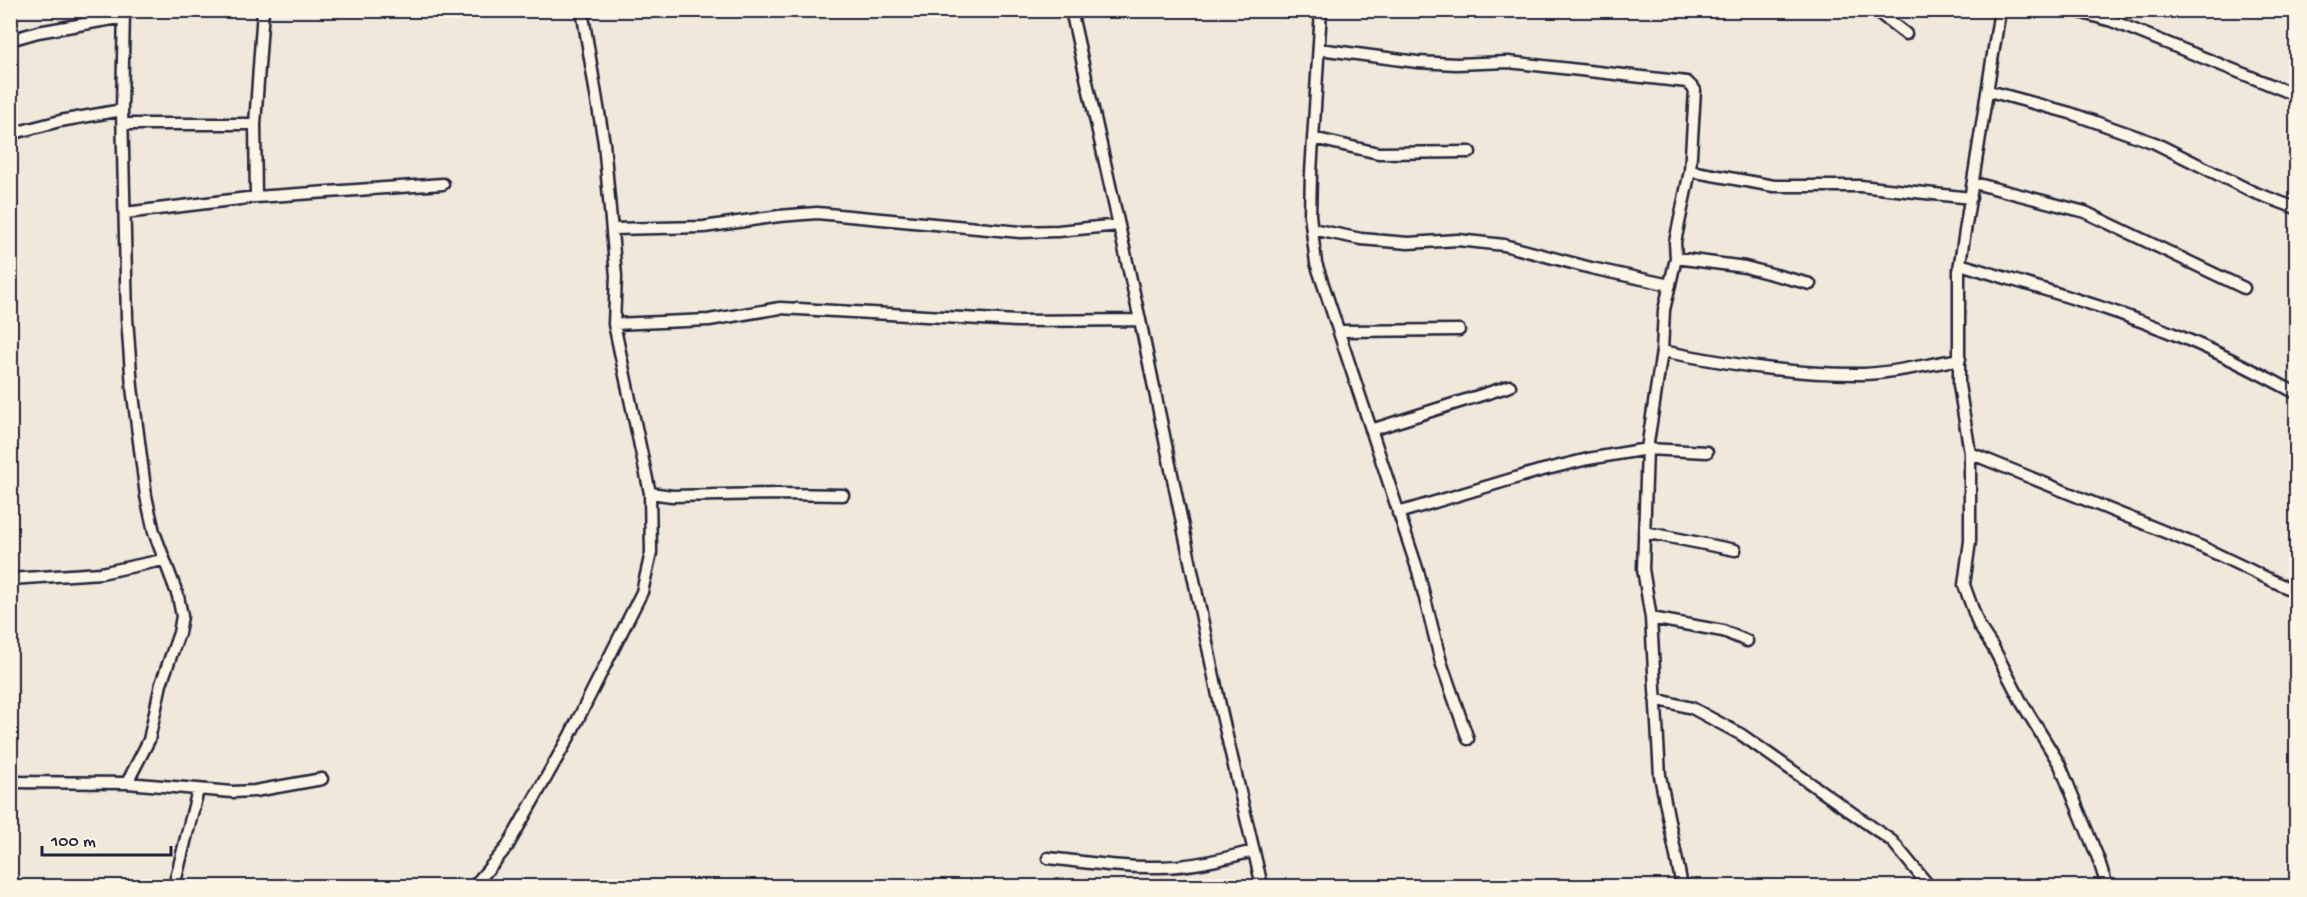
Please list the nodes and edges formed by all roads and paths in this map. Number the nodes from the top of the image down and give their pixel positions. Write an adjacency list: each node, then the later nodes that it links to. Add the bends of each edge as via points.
1 (263, 10): 16 (street)
2 (1071, 10): 27 (street)
3 (1321, 10): 11 (street)
4 (1875, 10): 9 (street)
5 (2000, 10): 12 (street)
6 (2072, 10): 13 (street, via 2112,21)
7 (124, 14): 10 (street); 14 (street)
8 (584, 14): 28 (street, via 604,143)
9 (1906, 34)
10 (10, 40)
11 (1319, 49): 18 (street); 20 (street, via 1418,62 1508,62 1687,82 1695,90)
12 (1989, 91): 21 (street); 25 (street, via 2070,113 2155,143 2253,192)
13 (2296, 95)
14 (122, 110): 15 (street); 17 (street)
15 (123, 124): 16 (street); 26 (street)
16 (255, 124): 23 (street)
17 (10, 134)
18 (1313, 138): 19 (street, via 1378,153); 29 (street)
19 (1470, 152)
20 (1690, 171): 24 (street, via 1774,186 1860,186); 30 (street, via 1675,242)
21 (1974, 183): 24 (street); 34 (street, via 2085,212)
22 (443, 184): 23 (street)
23 (256, 197): 26 (street)
24 (1971, 198): 31 (street)
25 (2296, 208)
26 (125, 213): 52 (street, via 132,387 146,496)
27 (1119, 225): 28 (street, via 1020,232 817,213 704,227); 35 (street)
28 (612, 229): 36 (street, via 616,276)
29 (1312, 229): 33 (street, via 1408,243 1458,240 1504,245); 38 (street, via 1316,263)
30 (1676, 258): 32 (street, via 1745,267); 33 (street)
31 (1960, 264): 40 (street); 42 (street, via 2180,336)
32 (1810, 284)
33 (1670, 285): 39 (street)
34 (2244, 288)
35 (1140, 320): 36 (street, via 1017,321 780,308 709,320); 63 (street)
36 (614, 324): 47 (street)
37 (1459, 330): 38 (street)
38 (1340, 332): 43 (street)
39 (1662, 351): 40 (street, via 1787,371 1855,374); 44 (street)
40 (1960, 359): 46 (street, via 1959,385)
41 (1510, 386): 43 (street)
42 (2296, 393)
43 (1371, 430): 49 (street)
44 (1647, 449): 45 (street); 49 (street, via 1539,471); 50 (street)
45 (1707, 452)
46 (1970, 453): 54 (street, via 2202,547); 70 (street, via 1970,541 1964,585 1978,626 2060,765)
47 (650, 493): 48 (street); 66 (street, via 653,530 642,592 528,813 507,847)
48 (843, 495)
49 (1398, 513): 58 (street, via 1418,571 1441,662)
50 (1644, 532): 51 (street); 55 (street, via 1643,568)
51 (1735, 550)
52 (163, 560): 53 (street, via 101,573); 61 (street, via 182,616 149,740)
53 (10, 579)
54 (2296, 592)
55 (1651, 618): 56 (street, via 1723,630); 57 (street)
56 (1748, 641)
57 (1655, 699): 68 (street, via 1660,776); 69 (street, via 1692,708 1742,735 1892,841)
58 (1468, 739)
59 (322, 779): 62 (street, via 255,791)
60 (10, 782): 61 (street)
61 (127, 783): 62 (street)
62 (198, 790): 65 (street)
63 (1254, 851): 64 (street, via 1216,861 1159,867 1109,866); 67 (street)
64 (1048, 858)
65 (174, 886)
66 (474, 886)
67 (1262, 886)
68 (1682, 886)
69 (1929, 886)
70 (2106, 886)

